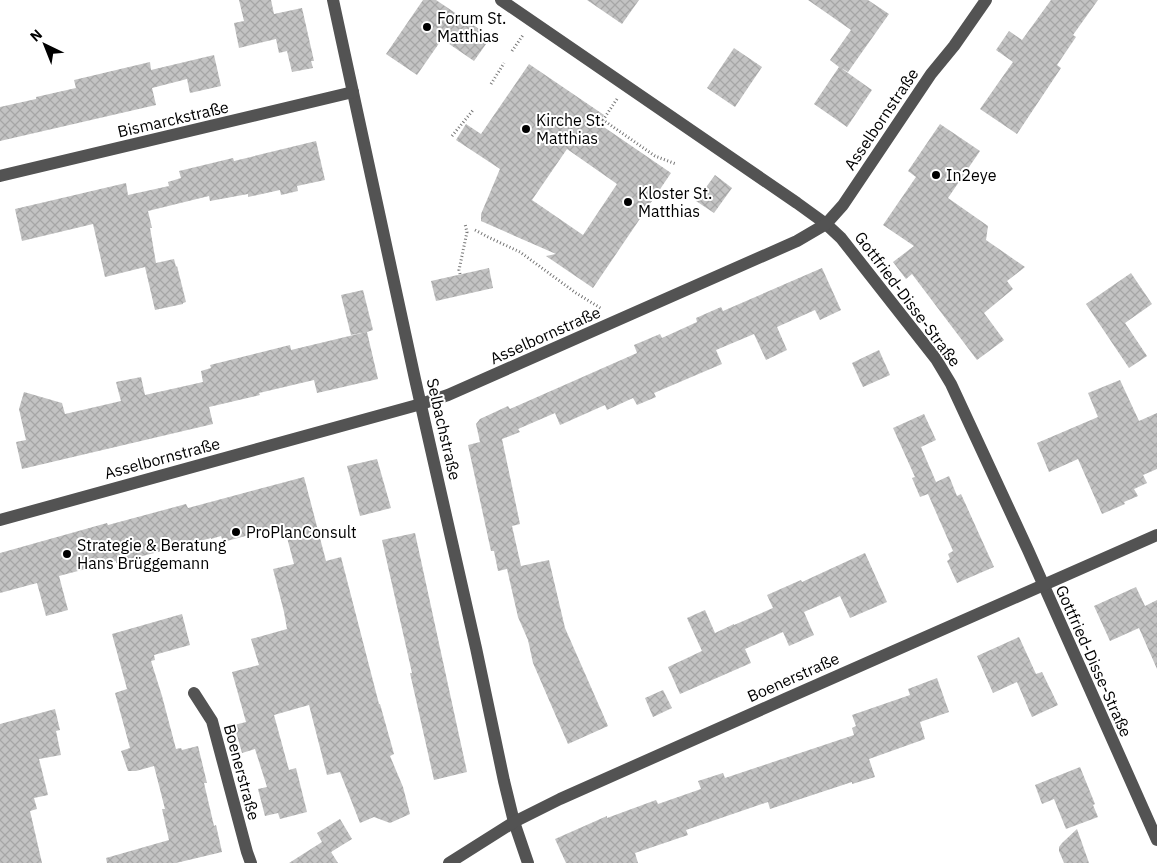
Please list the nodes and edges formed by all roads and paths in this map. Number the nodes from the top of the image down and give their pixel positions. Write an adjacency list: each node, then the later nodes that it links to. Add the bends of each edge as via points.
1 (333, 0): 7 (street, Selbachstraße)
2 (501, 0): 6 (street, Gottfried-Disse-Straße)
3 (986, 0): 13 (street, Asselbornstraße, via 931,74 843,205)
4 (504, 63): 5 (path)
5 (491, 84)
6 (626, 86): 10 (path, via 603,120 655,156); 13 (street, Gottfried-Disse-Straße)
7 (353, 92): 11 (street, Bismarckstraße); 17 (street, Selbachstraße)
8 (474, 109): 9 (path)
9 (452, 136)
10 (676, 164)
11 (0, 176)
12 (465, 224): 15 (path, via 467,232)
13 (826, 224): 16 (street, Asselbornstraße, via 797,241); 20 (street, Gottfried-Disse-Straße, via 841,238 952,384)
14 (474, 230): 16 (path, via 520,252)
15 (460, 274)
16 (619, 320): 17 (street, Asselbornstraße)
17 (422, 404): 18 (street, Asselbornstraße); 22 (street, Selbachstraße)
18 (0, 520)
19 (1157, 535): 20 (street, Boenerstraße)
20 (1043, 586): 22 (street, Boenerstraße); 23 (street, Gottfried-Disse-Straße)
21 (194, 694): 24 (street, Boenerstraße, via 212,721)
22 (514, 822): 25 (street, Boenerstraße); 26 (street, Selbachstraße)
23 (1157, 840)
24 (251, 863)
25 (449, 863)
26 (528, 863)

